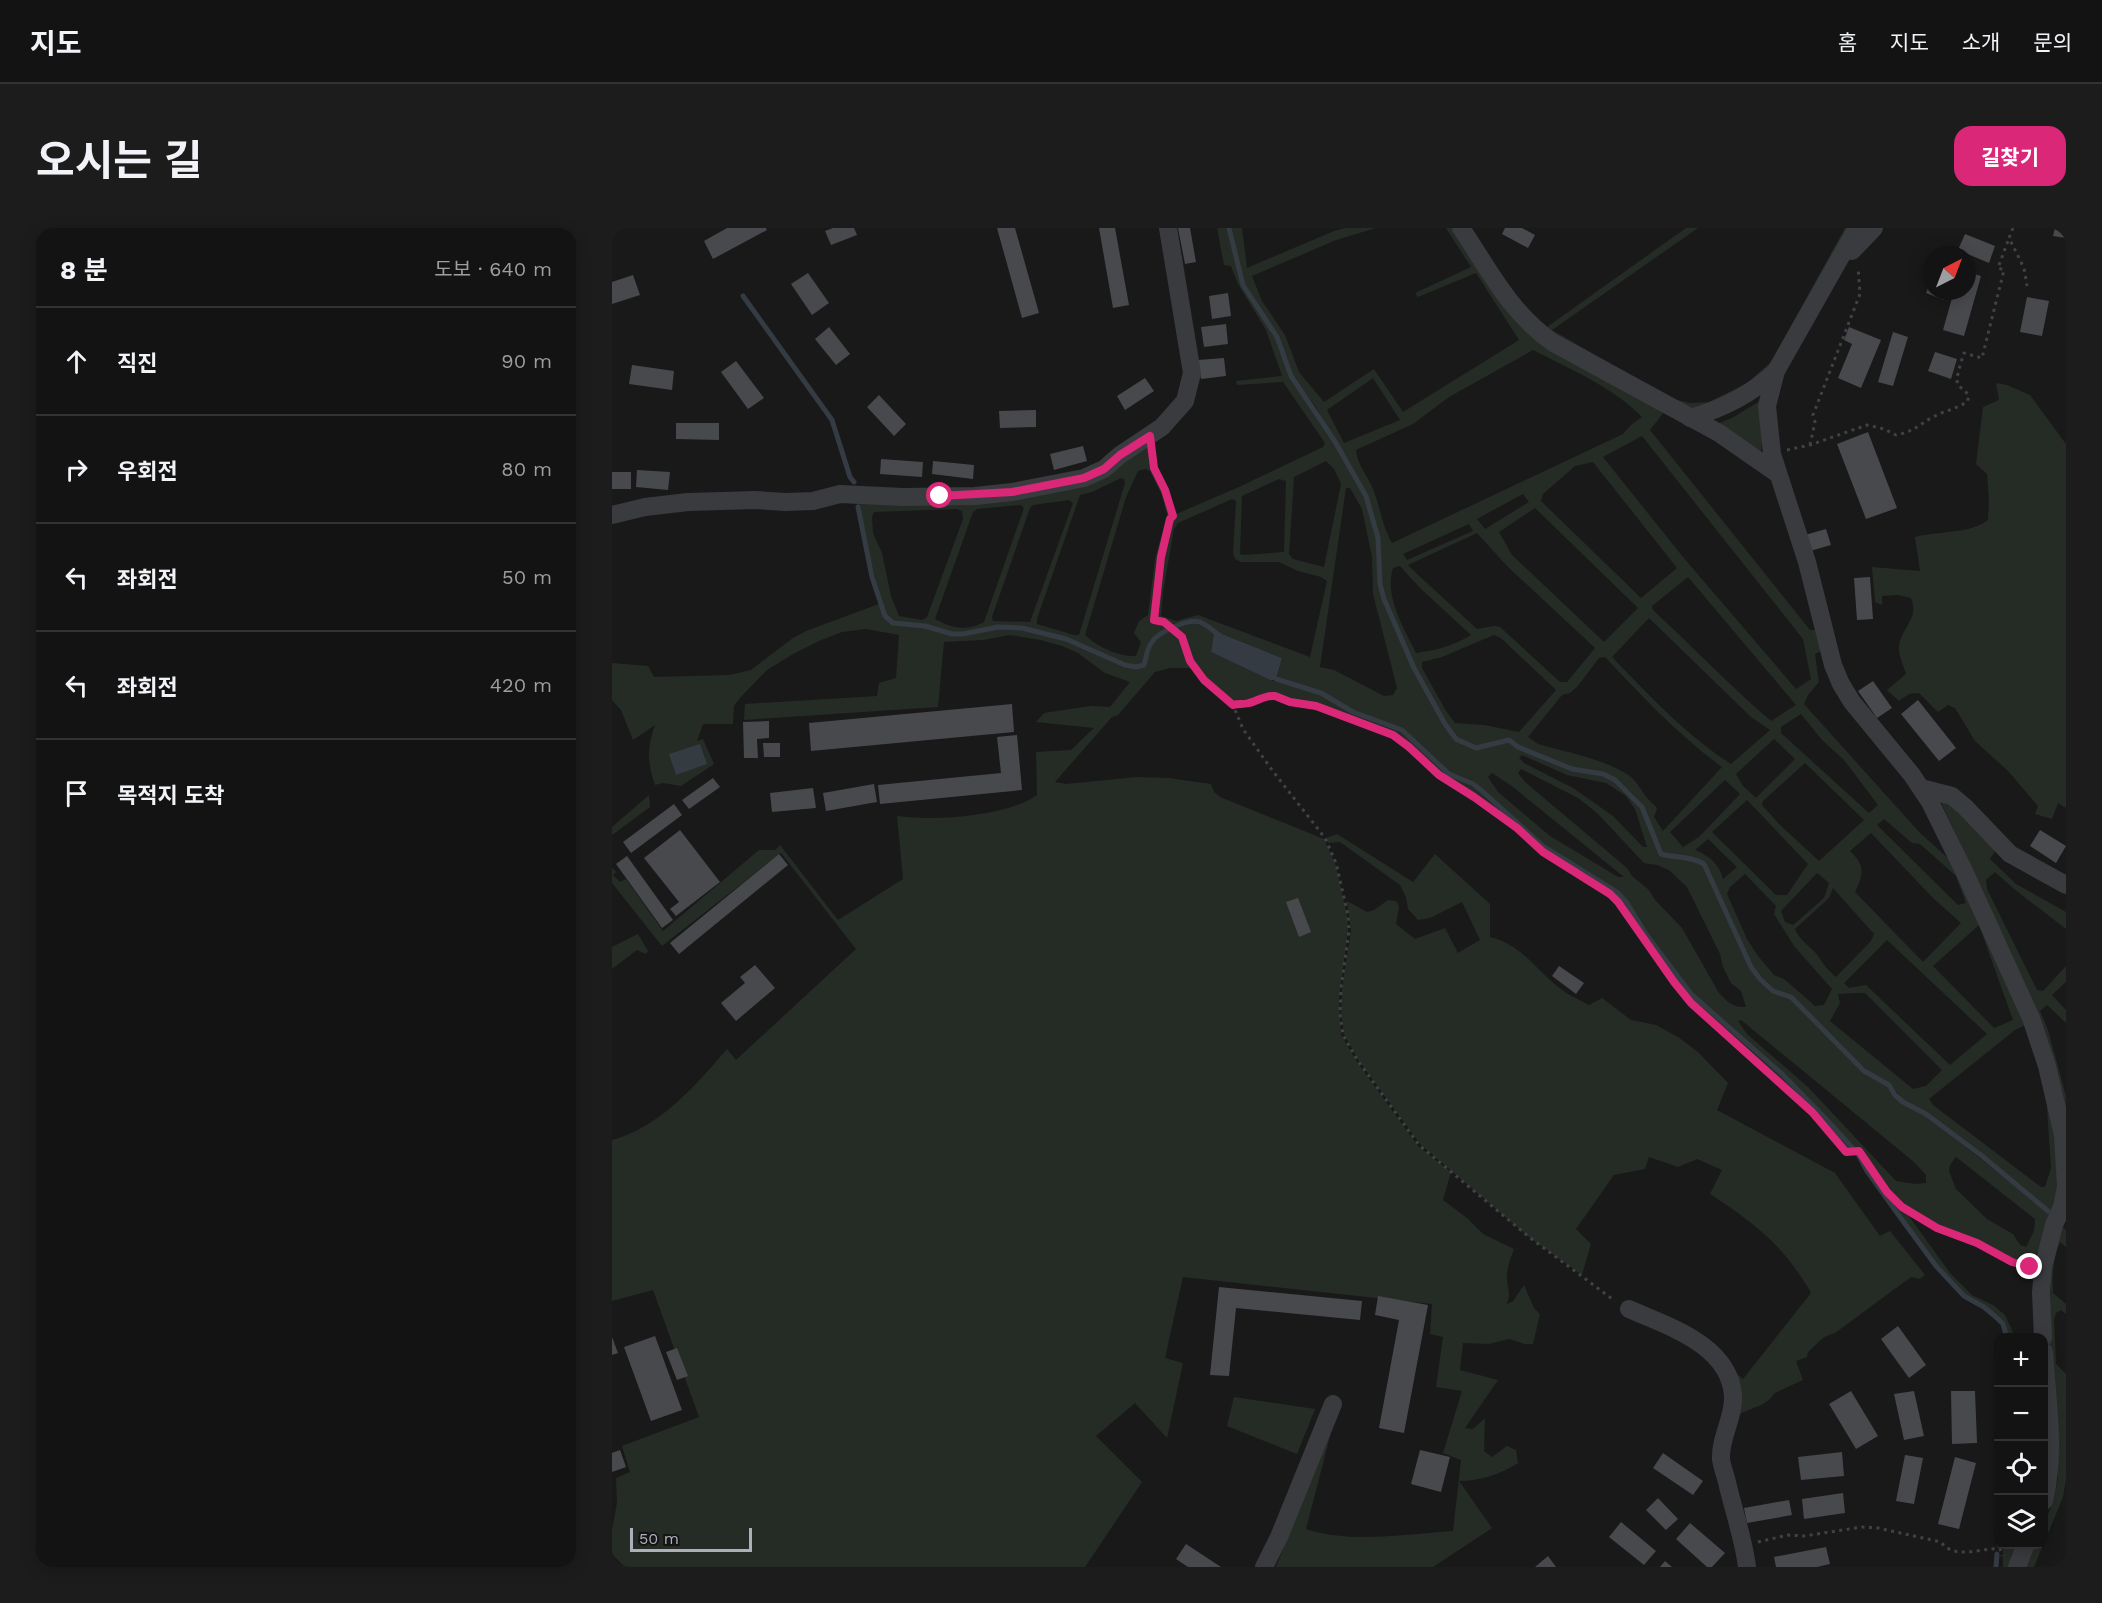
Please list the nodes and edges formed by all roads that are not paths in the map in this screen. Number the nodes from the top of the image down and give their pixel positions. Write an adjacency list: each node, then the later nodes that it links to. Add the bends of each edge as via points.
1 (1168, 228): 8 (street, via 1192,373 1185,401 1150,436 1104,469 1084,478 1012,492 940,496 840,494 813,501 688,502)
2 (1461, 228): 6 (street, via 1500,289 1532,327 1552,342)
3 (1874, 228): 4 (street)
4 (1857, 236): 5 (street)
5 (1776, 371): 6 (street, via 1744,395); 7 (street, via 1767,406)
6 (1690, 418): 7 (street)
7 (1778, 474): 9 (street, via 1841,684)
8 (612, 515)
9 (1921, 788): 10 (street, via 1959,801 2010,854); 12 (street, via 2031,1018 2063,1135 2066,1188 2043,1267)
10 (2066, 885)
11 (1629, 1309): 18 (street, via 1695,1341 1718,1360 1729,1376 1733,1397 1721,1460)
12 (2043, 1333)
13 (2047, 1387): 15 (street, via 2050,1467)
14 (1332, 1404): 17 (street)
15 (2044, 1495)
16 (2024, 1549): 19 (street)
17 (1264, 1567)
18 (1747, 1567)
19 (2017, 1567)

